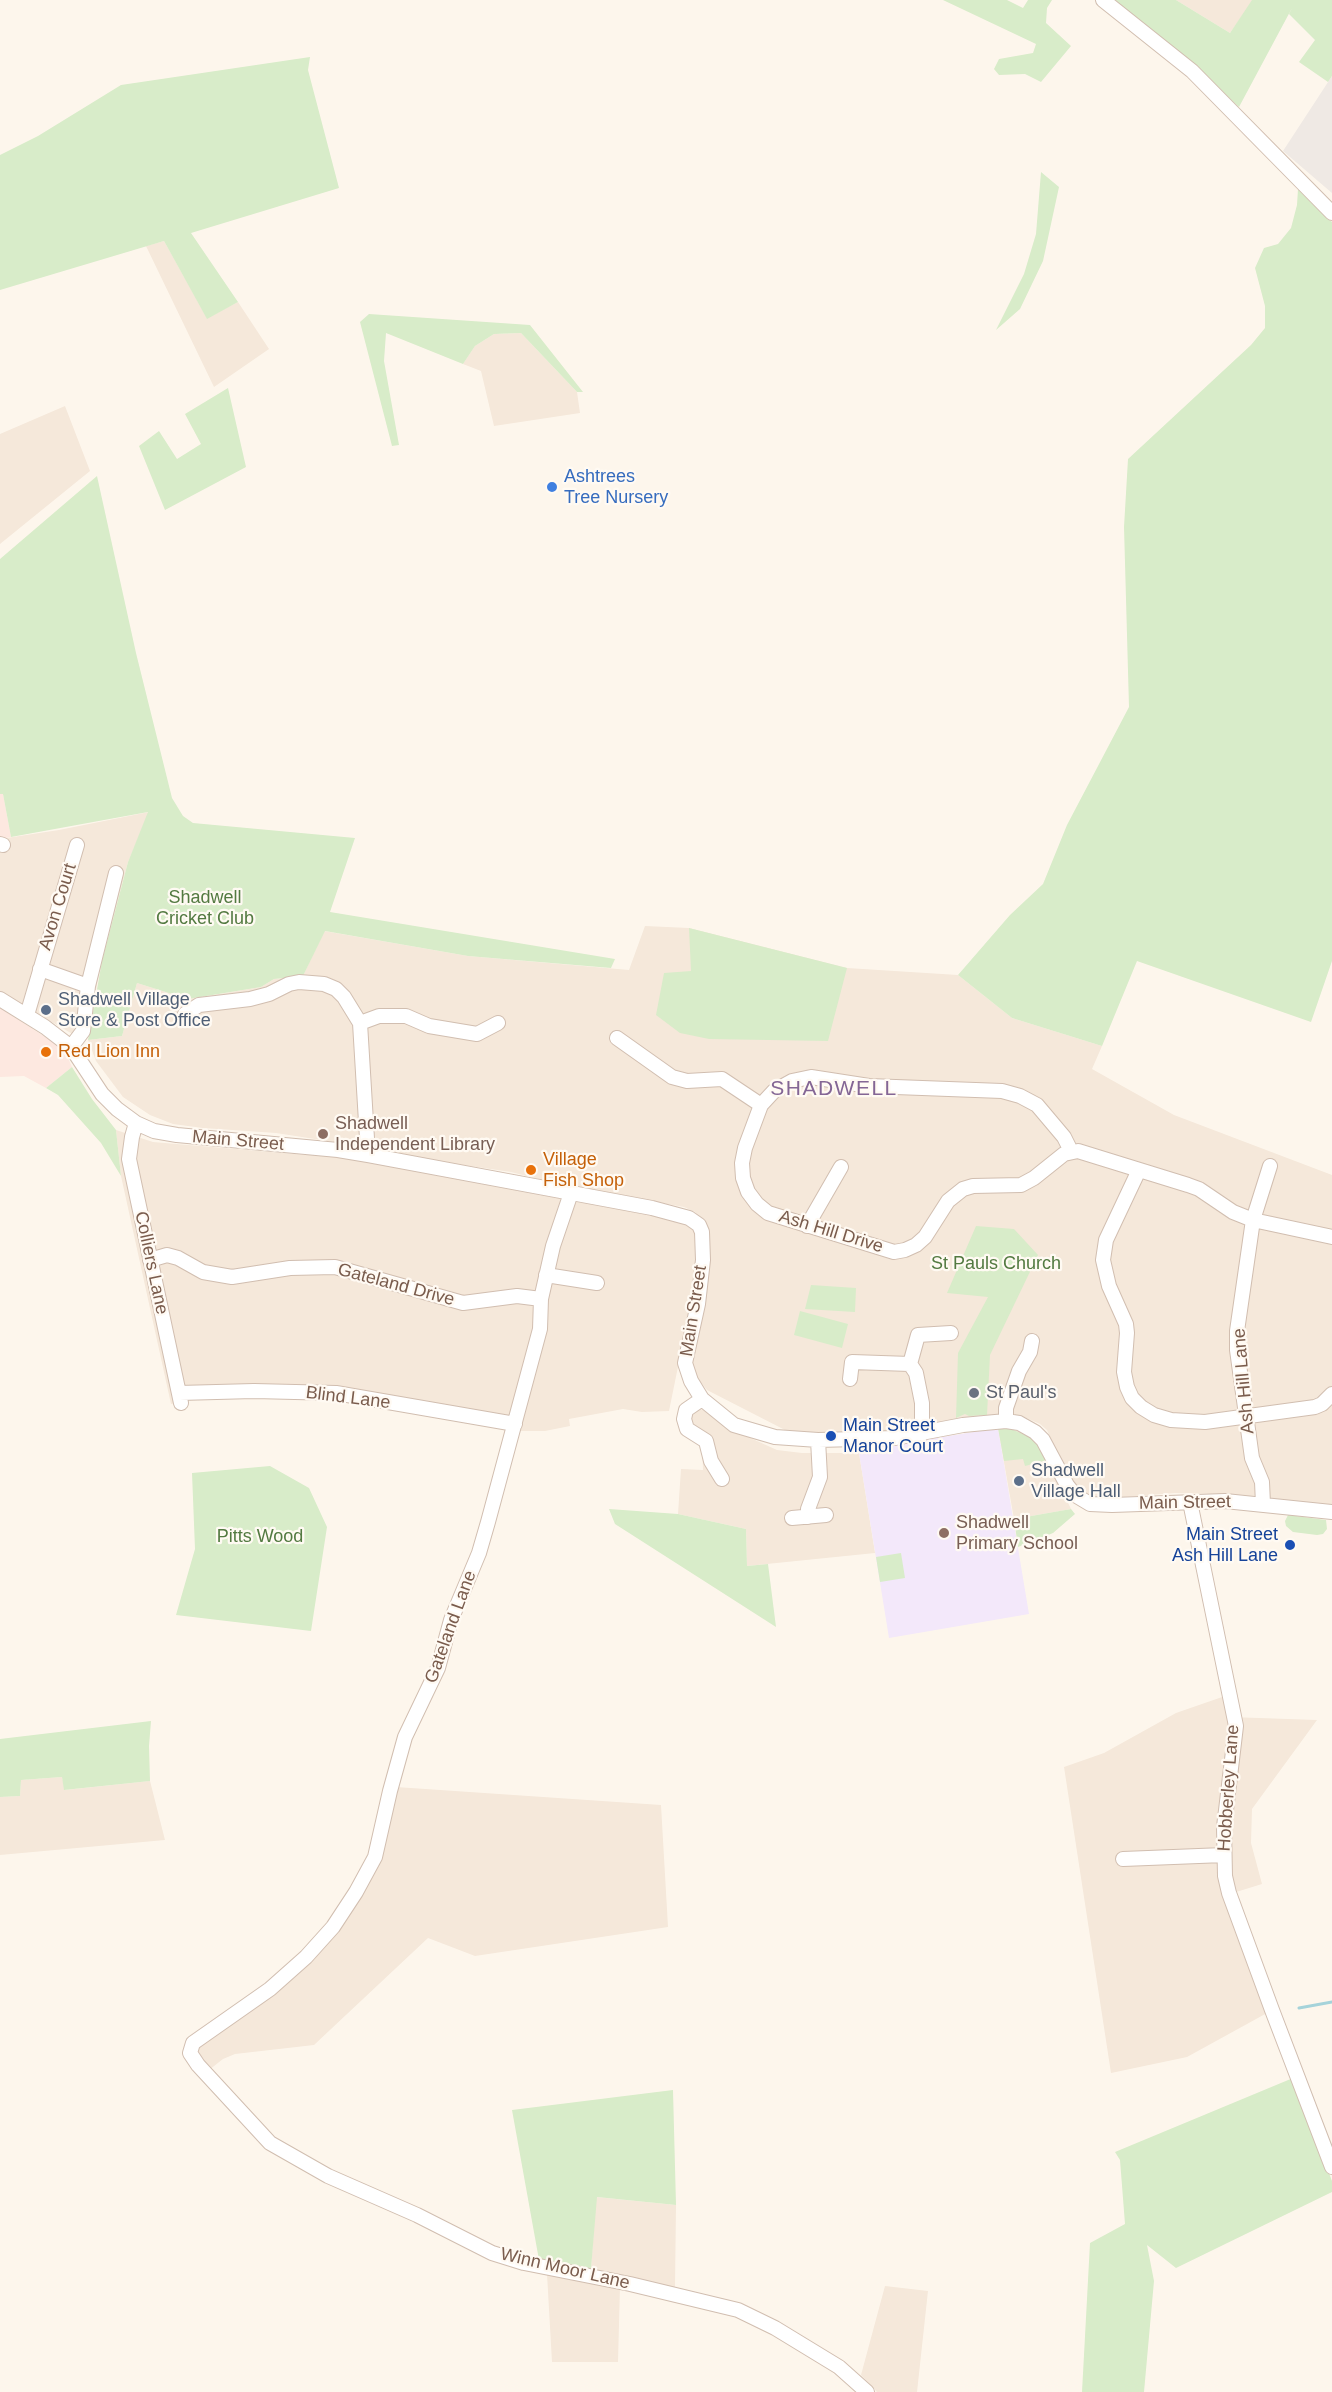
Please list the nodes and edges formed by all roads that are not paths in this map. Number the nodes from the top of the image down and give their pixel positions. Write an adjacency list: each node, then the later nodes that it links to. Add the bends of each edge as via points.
1 (1103, 0): 2 (street, via 1192,71)
2 (1331, 212)
3 (77, 845): 5 (street, Avon Court)
4 (116, 873): 6 (street)
5 (40, 969): 6 (street, Avon Court); 9 (street, Avon Court)
6 (88, 986): 13 (street, via 83,1031)
7 (0, 999): 9 (street, Main Street)
8 (185, 1014): 10 (street, via 199,1005 250,999 299,982 336,989)
9 (27, 1015): 13 (street, Main Street)
10 (360, 1023): 11 (street, via 379,1016 406,1016 429,1026 477,1034); 17 (street)
11 (498, 1023)
12 (617, 1038): 14 (street, via 672,1077 687,1081 722,1079)
13 (71, 1047): 15 (street, Main Street, via 102,1094)
14 (761, 1105): 16 (street, Ash Hill Drive, via 774,1090 811,1077 875,1087 1002,1091 1037,1105); 23 (street, Ash Hill Drive, via 742,1163 748,1192 768,1212)
15 (136, 1123): 17 (street, Main Street, via 177,1135); 25 (street, Colliers Lane, via 129,1159)
16 (1071, 1151): 20 (street); 23 (street, Ash Hill Drive, via 1021,1185 963,1189 948,1202 925,1237 905,1250 882,1250)
17 (368, 1155): 21 (street, Main Street)
18 (1270, 1166): 22 (street, Ash Hill Lane)
19 (841, 1167): 23 (street)
20 (1139, 1170): 22 (street, via 1199,1189 1220,1205); 36 (street, via 1103,1251 1105,1273 1126,1324 1127,1387 1141,1407 1171,1420 1205,1422)
21 (571, 1193): 26 (street, Gateland Lane); 35 (street, Main Street, via 677,1213 699,1225 703,1239 702,1282 685,1363)
22 (1253, 1220): 24 (street); 36 (street, Ash Hill Lane, via 1237,1330)
23 (807, 1226)
24 (1332, 1237)
25 (150, 1260): 28 (street, Gateland Drive, via 167,1255 178,1257 203,1272 232,1277 290,1268 335,1267 464,1304 517,1296); 34 (street, Colliers Lane)
26 (546, 1275): 27 (street); 28 (street, Gateland Lane)
27 (597, 1283)
28 (541, 1299): 38 (street, Gateland Lane, via 540,1329)
29 (951, 1333): 31 (street, via 918,1335)
30 (1032, 1341): 37 (street, via 1006,1408)
31 (910, 1364): 32 (street, via 852,1362); 39 (street, via 916,1373 922,1403)
32 (850, 1378)
33 (1332, 1394): 36 (street, via 1315,1407)
34 (180, 1398): 38 (street, Blind Lane, via 254,1391 336,1394)
35 (702, 1399): 40 (street, Main Street, via 734,1425 753,1432); 41 (street, via 686,1410 684,1419 687,1429 706,1441 711,1461)
36 (1246, 1417): 43 (street, Ash Hill Lane, via 1252,1458 1262,1482)
37 (1006, 1422): 39 (street, Main Street, via 963,1425); 42 (street, Main Street, via 1019,1423 1035,1432 1075,1496 1090,1504)
38 (514, 1424): 50 (street, Gateland Lane, via 479,1552 451,1620 438,1668 397,1762 375,1857 333,1927 306,1957 270,1989 193,2043)
39 (922, 1434): 40 (street, Main Street)
40 (818, 1440): 46 (street, via 820,1477)
41 (725, 1480)
42 (1190, 1502): 43 (street, Main Street); 48 (street, Hobberley Lane, via 1236,1726)
43 (1263, 1504): 44 (street, Main Street)
44 (1332, 1512)
45 (826, 1515): 46 (street)
46 (808, 1517): 47 (street)
47 (792, 1518)
48 (1224, 1855): 49 (street); 51 (street, Hobberley Lane, via 1229,1893)
49 (1122, 1859)
50 (191, 2057): 52 (street, Winn Moor Lane, via 270,2143 328,2176 513,2260 738,2310 839,2367)
51 (1332, 2167)
52 (867, 2392)

